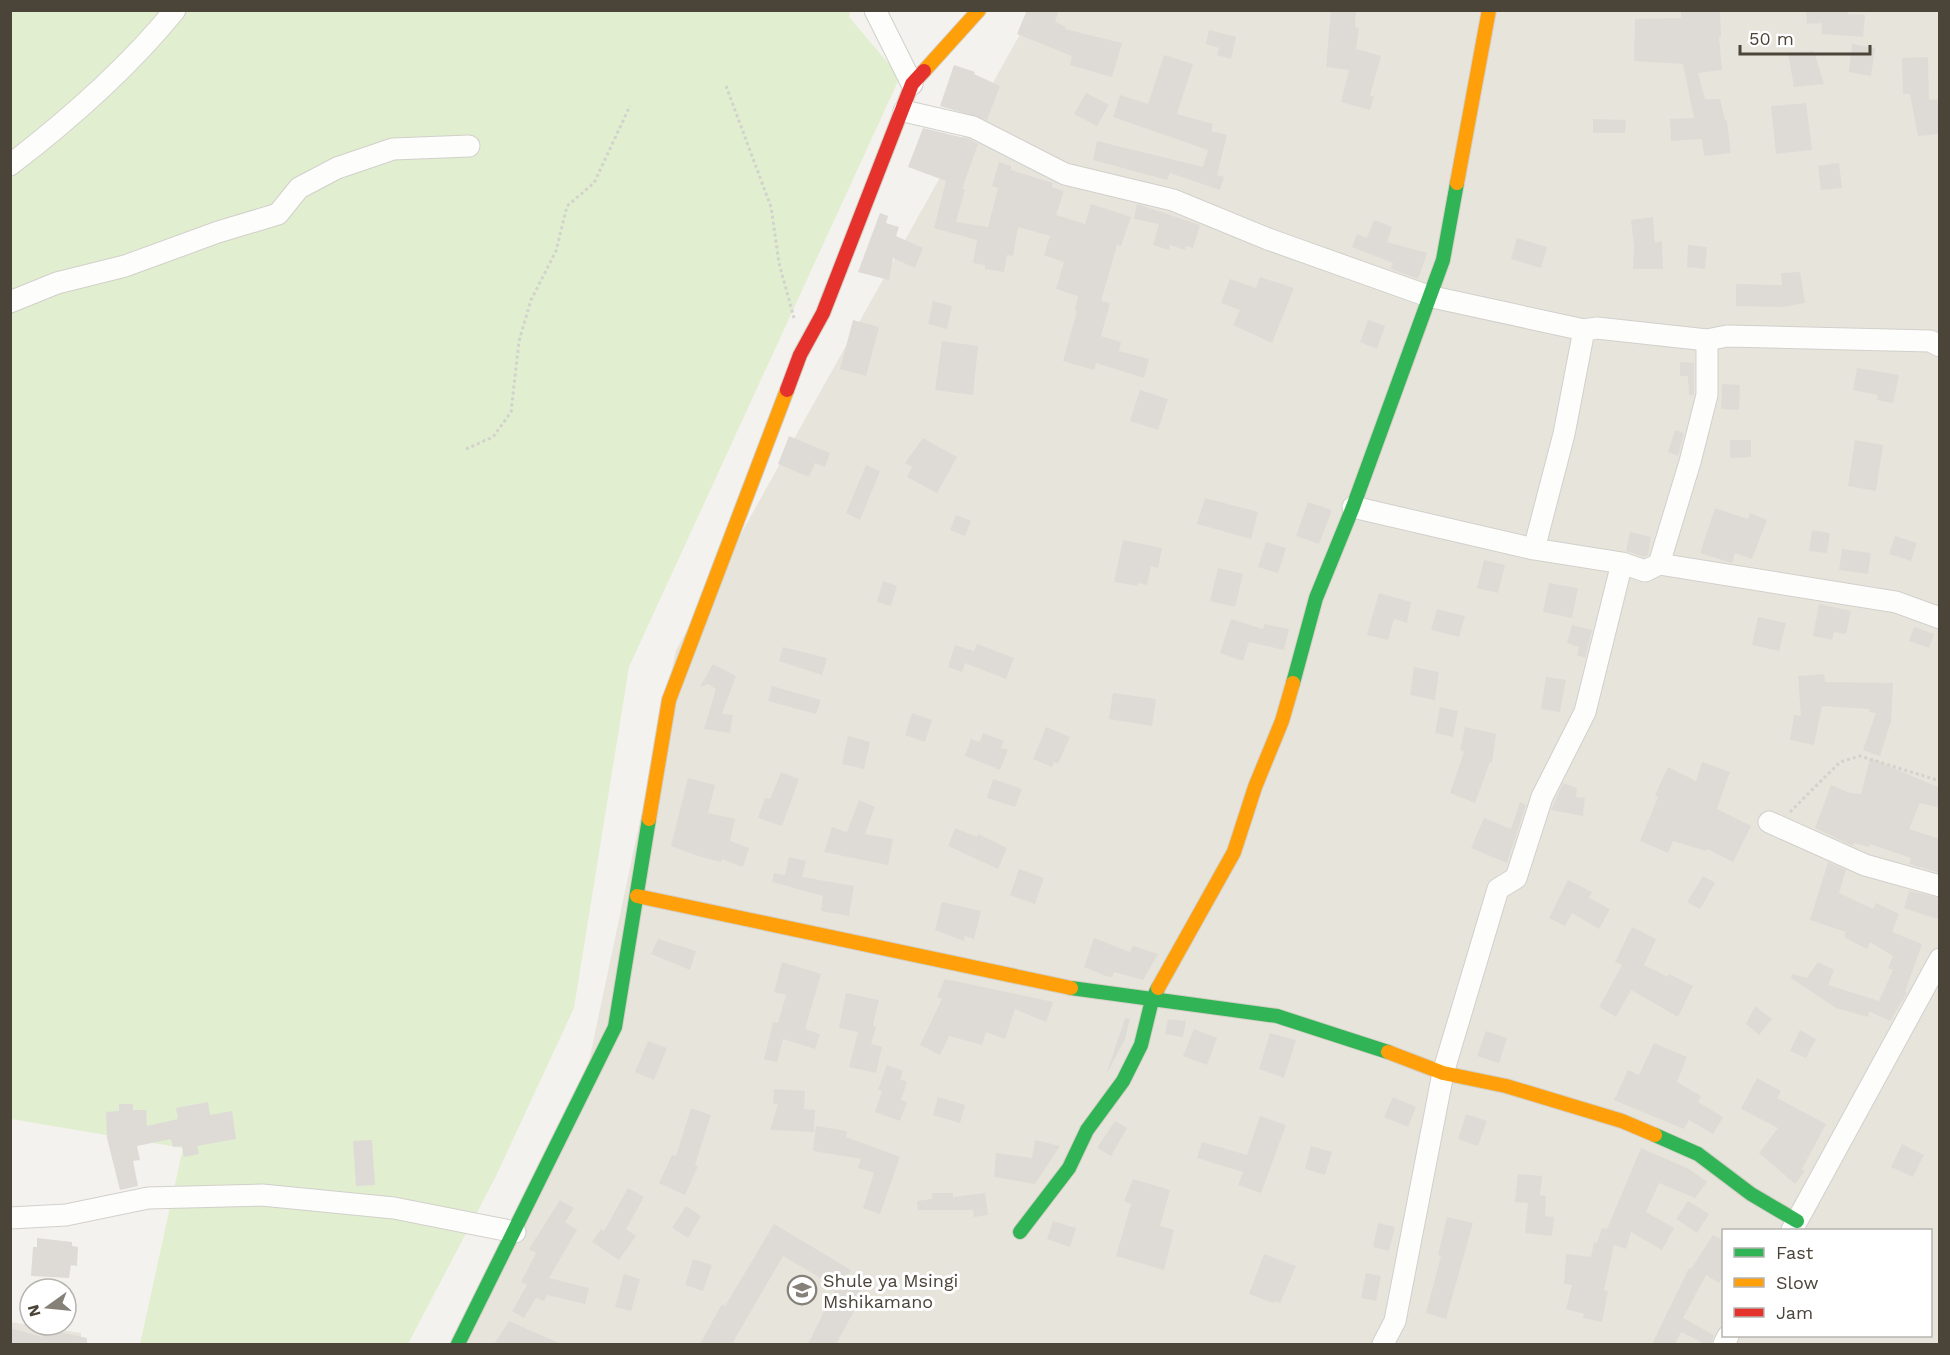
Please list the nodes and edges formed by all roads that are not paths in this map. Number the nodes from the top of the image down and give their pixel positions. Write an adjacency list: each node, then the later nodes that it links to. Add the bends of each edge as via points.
1 (175, 10): 8 (street, via 139,54)
2 (875, 10): 5 (street)
3 (979, 10): 5 (street)
4 (1489, 10): 9 (street, via 1443,260)
5 (912, 84): 6 (street)
6 (904, 111): 9 (street, via 973,127 1065,174 1173,200); 21 (street, via 823,313 800,355 669,700)
7 (469, 146): 10 (street, via 393,149 337,168 299,188 278,214 125,266 57,283)
8 (10, 165)
9 (1428, 296): 11 (street); 14 (street)
10 (10, 302)
11 (1584, 330): 12 (street, via 1597,328); 15 (street, via 1564,434)
12 (1707, 340): 13 (street, via 1727,336 1930,341); 17 (street, via 1707,395)
13 (1940, 346)
14 (1353, 507): 15 (street); 23 (street, via 1316,598 1282,721 1234,852)
15 (1534, 549): 16 (street)
16 (1622, 563): 17 (street, via 1645,571); 24 (street, via 1585,712 1542,797 1515,878 1498,889)
17 (1659, 564): 18 (street, via 1896,603)
18 (1940, 618)
19 (1773, 824): 20 (street, via 1865,865)
20 (1940, 886)
21 (637, 896): 23 (street, via 1068,988); 27 (street, via 615,1027)
22 (1940, 959): 26 (street)
23 (1152, 1000): 24 (street, via 1277,1016); 28 (street, via 1141,1045 1123,1081 1087,1131 1069,1168)
24 (1443, 1073): 26 (street, via 1506,1086 1622,1121 1698,1154); 30 (street, via 1395,1321)
25 (10, 1218): 27 (street, via 66,1215 148,1198 262,1195 394,1208)
26 (1794, 1226)
27 (516, 1232): 29 (street)
28 (1020, 1232)
29 (458, 1344)
30 (1383, 1344)

